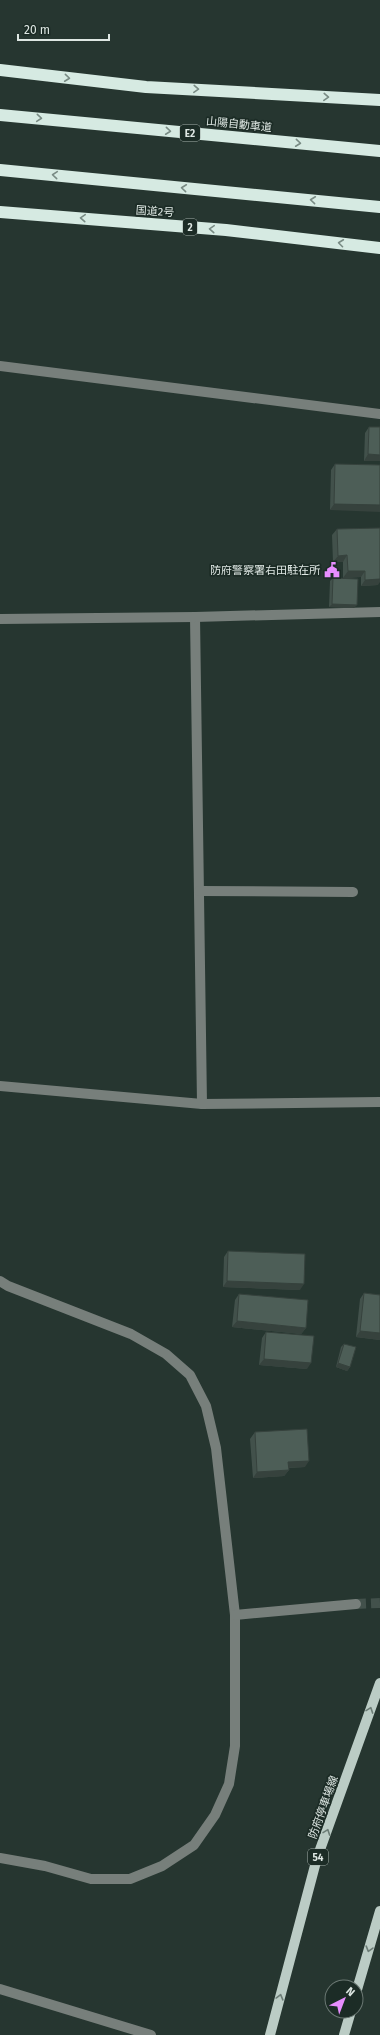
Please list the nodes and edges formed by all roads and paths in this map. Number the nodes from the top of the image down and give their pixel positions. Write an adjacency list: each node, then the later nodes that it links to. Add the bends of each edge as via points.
1 (0, 70): 2 (highway, one-way to 2, via 146,86)
2 (380, 100)
3 (0, 115): 4 (highway, 山陽自動車道 / E2, one-way to 4)
4 (380, 151)
5 (0, 170): 6 (highway, one-way to 5)
6 (380, 207)
7 (0, 212): 8 (highway, 国道2号 / 2, one-way to 7, via 226,230)
8 (380, 248)
9 (0, 366): 10 (street)
10 (380, 414)
11 (380, 612): 12 (street)
12 (195, 617): 13 (street); 14 (street)
13 (0, 619)
14 (199, 891): 15 (street); 18 (street)
15 (353, 892)
16 (0, 1086): 18 (street)
17 (380, 1102): 18 (street)
18 (202, 1104)
19 (0, 1280): 21 (street, via 8,1286 131,1334 166,1354 190,1375 206,1406 216,1448)
20 (356, 1604): 21 (street)
21 (235, 1615): 23 (street, via 236,1746 229,1784 215,1815 194,1845 162,1866 130,1879 91,1879 45,1866)
22 (380, 1683): 29 (main road, 防府停車場線 / 54, one-way to 22, via 317,1858)
23 (0, 1858)
24 (380, 1912): 25 (main road, one-way to 25)
25 (360, 1979)
26 (0, 1989): 28 (street)
27 (349, 2019): 30 (main road)
28 (151, 2035)
29 (270, 2035)
30 (344, 2035)

